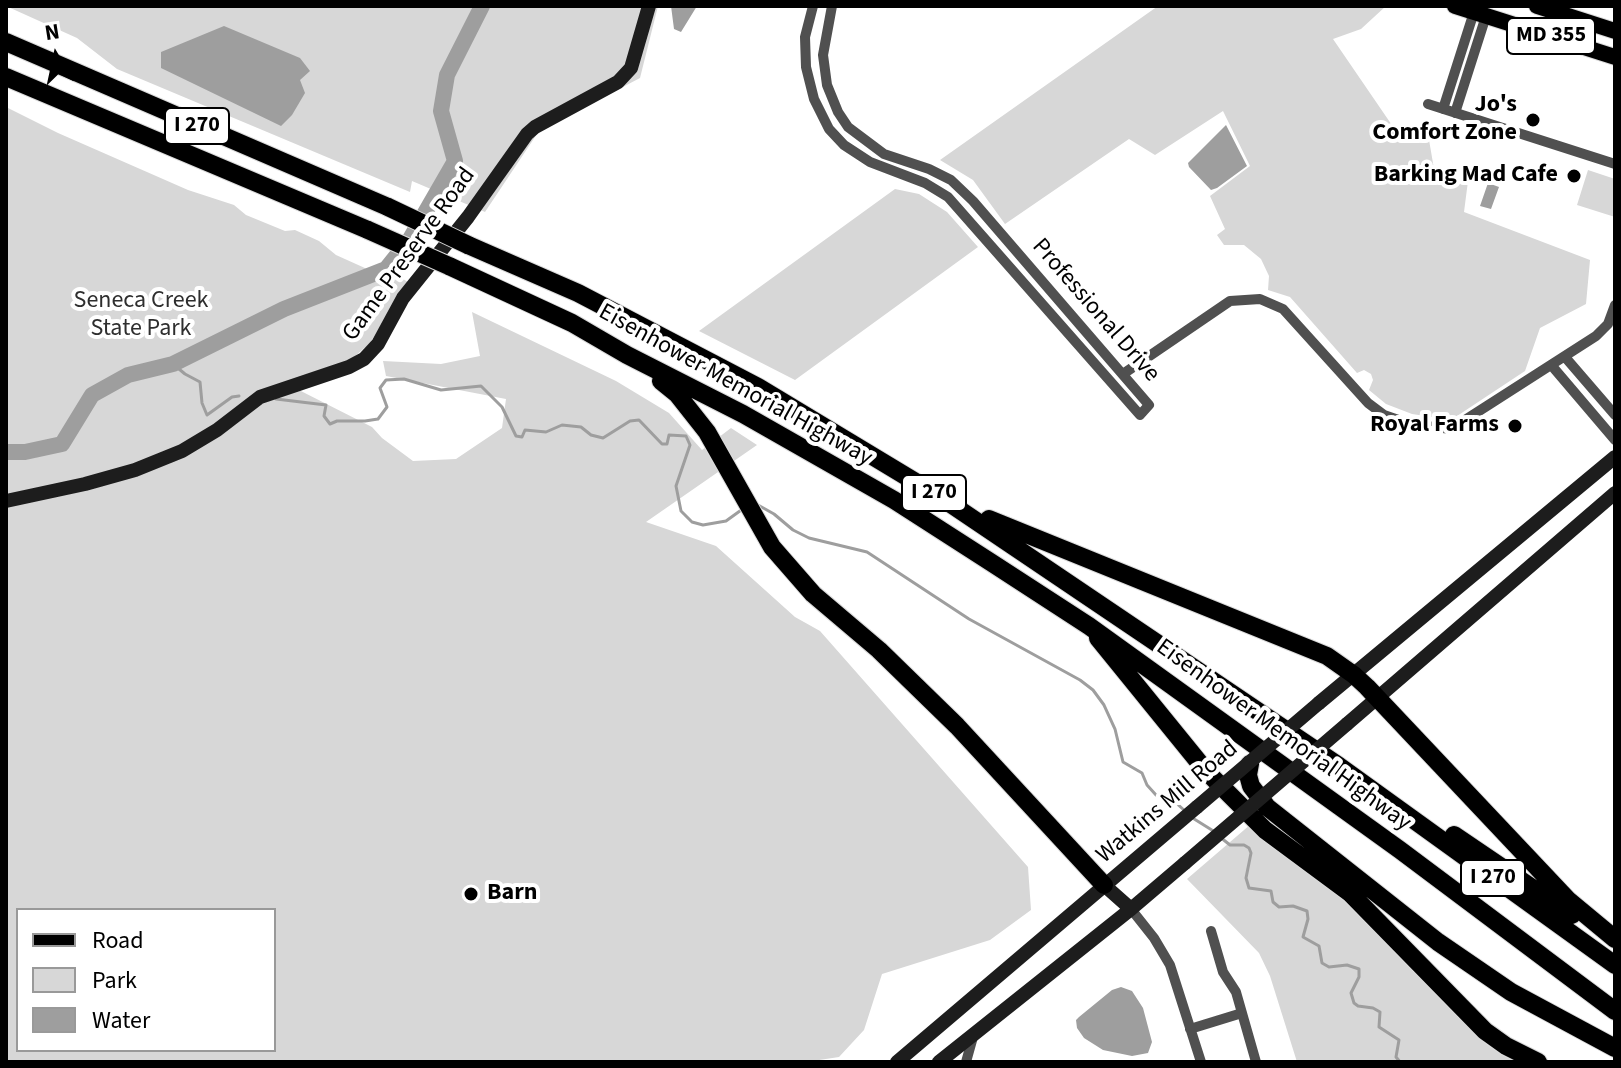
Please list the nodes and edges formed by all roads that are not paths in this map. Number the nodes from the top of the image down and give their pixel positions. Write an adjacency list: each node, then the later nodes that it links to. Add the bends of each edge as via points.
1 (649, 6): 25 (main road, Game Preserve Road, via 631,68 618,82 527,134 403,298 364,359 260,397 182,451 135,470)
2 (813, 6): 19 (street, Professional Drive, via 805,37 806,67 829,129 870,162 948,197 1140,415 1149,405)
3 (832, 6): 19 (street, Professional Drive, via 823,55 827,85 848,127 884,154 951,180)
4 (1455, 6): 6 (main road, MD 355)
5 (1537, 6): 7 (main road, MD 355)
6 (1481, 10): 9 (main road, MD 355); 12 (street); 13 (street)
7 (1615, 31)
8 (6, 42): 24 (highway, I 270, bridge, via 578,293 758,387)
9 (1615, 57)
10 (6, 77): 16 (highway, Eisenhower Memorial Highway / I 270, bridge, via 449,266 572,323)
11 (1428, 104): 12 (street)
12 (1443, 109): 13 (street)
13 (1455, 113): 14 (street)
14 (1615, 164)
15 (1615, 305): 17 (street, via 1604,329)
16 (627, 355): 26 (highway, Eisenhower Memorial Highway / I 270, via 894,500); 32 (highway, via 677,394 707,432 772,547 813,594 957,726)
17 (1565, 357): 18 (street); 20 (street)
18 (1552, 366): 19 (street, via 1455,428 1410,424 1368,403 1283,309 1243,298 1230,301); 21 (street)
19 (1123, 374)
20 (1615, 415)
21 (1615, 440)
22 (1615, 457): 27 (main road, Watkins Mill Road)
23 (1615, 493): 28 (main road)
24 (942, 498): 27 (highway, via 1327,656); 30 (highway, I 270)
25 (6, 501)
26 (1089, 626): 38 (highway, Eisenhower Memorial Highway / I 270); 48 (highway, via 1206,771 1265,830 1350,893 1485,1031)
27 (1354, 675): 28 (highway); 29 (main road, Watkins Mill Road, bridge)
28 (1377, 698): 31 (main road, bridge); 35 (highway, via 1568,900)
29 (1250, 764): 31 (highway, via 1248,775); 32 (main road, Watkins Mill Road, bridge)
30 (1371, 791): 36 (highway, I 270, via 1403,801); 37 (highway, I 270)
31 (1263, 802): 33 (main road, bridge); 42 (highway, via 1442,944 1511,992)
32 (1104, 885): 33 (main road); 43 (main road, Watkins Mill Road)
33 (1131, 909): 40 (street, via 1170,965); 41 (main road)
34 (1216, 937): 39 (street, via 1223,972 1234,986)
35 (1615, 939)
36 (1615, 946)
37 (1615, 965)
38 (1615, 1011)
39 (1242, 1013): 40 (street); 47 (street)
40 (1190, 1029): 46 (street)
41 (974, 1034): 44 (main road); 45 (street)
42 (1615, 1048)
43 (897, 1062)
44 (939, 1062)
45 (966, 1062)
46 (1201, 1062)
47 (1256, 1062)
48 (1538, 1062)

